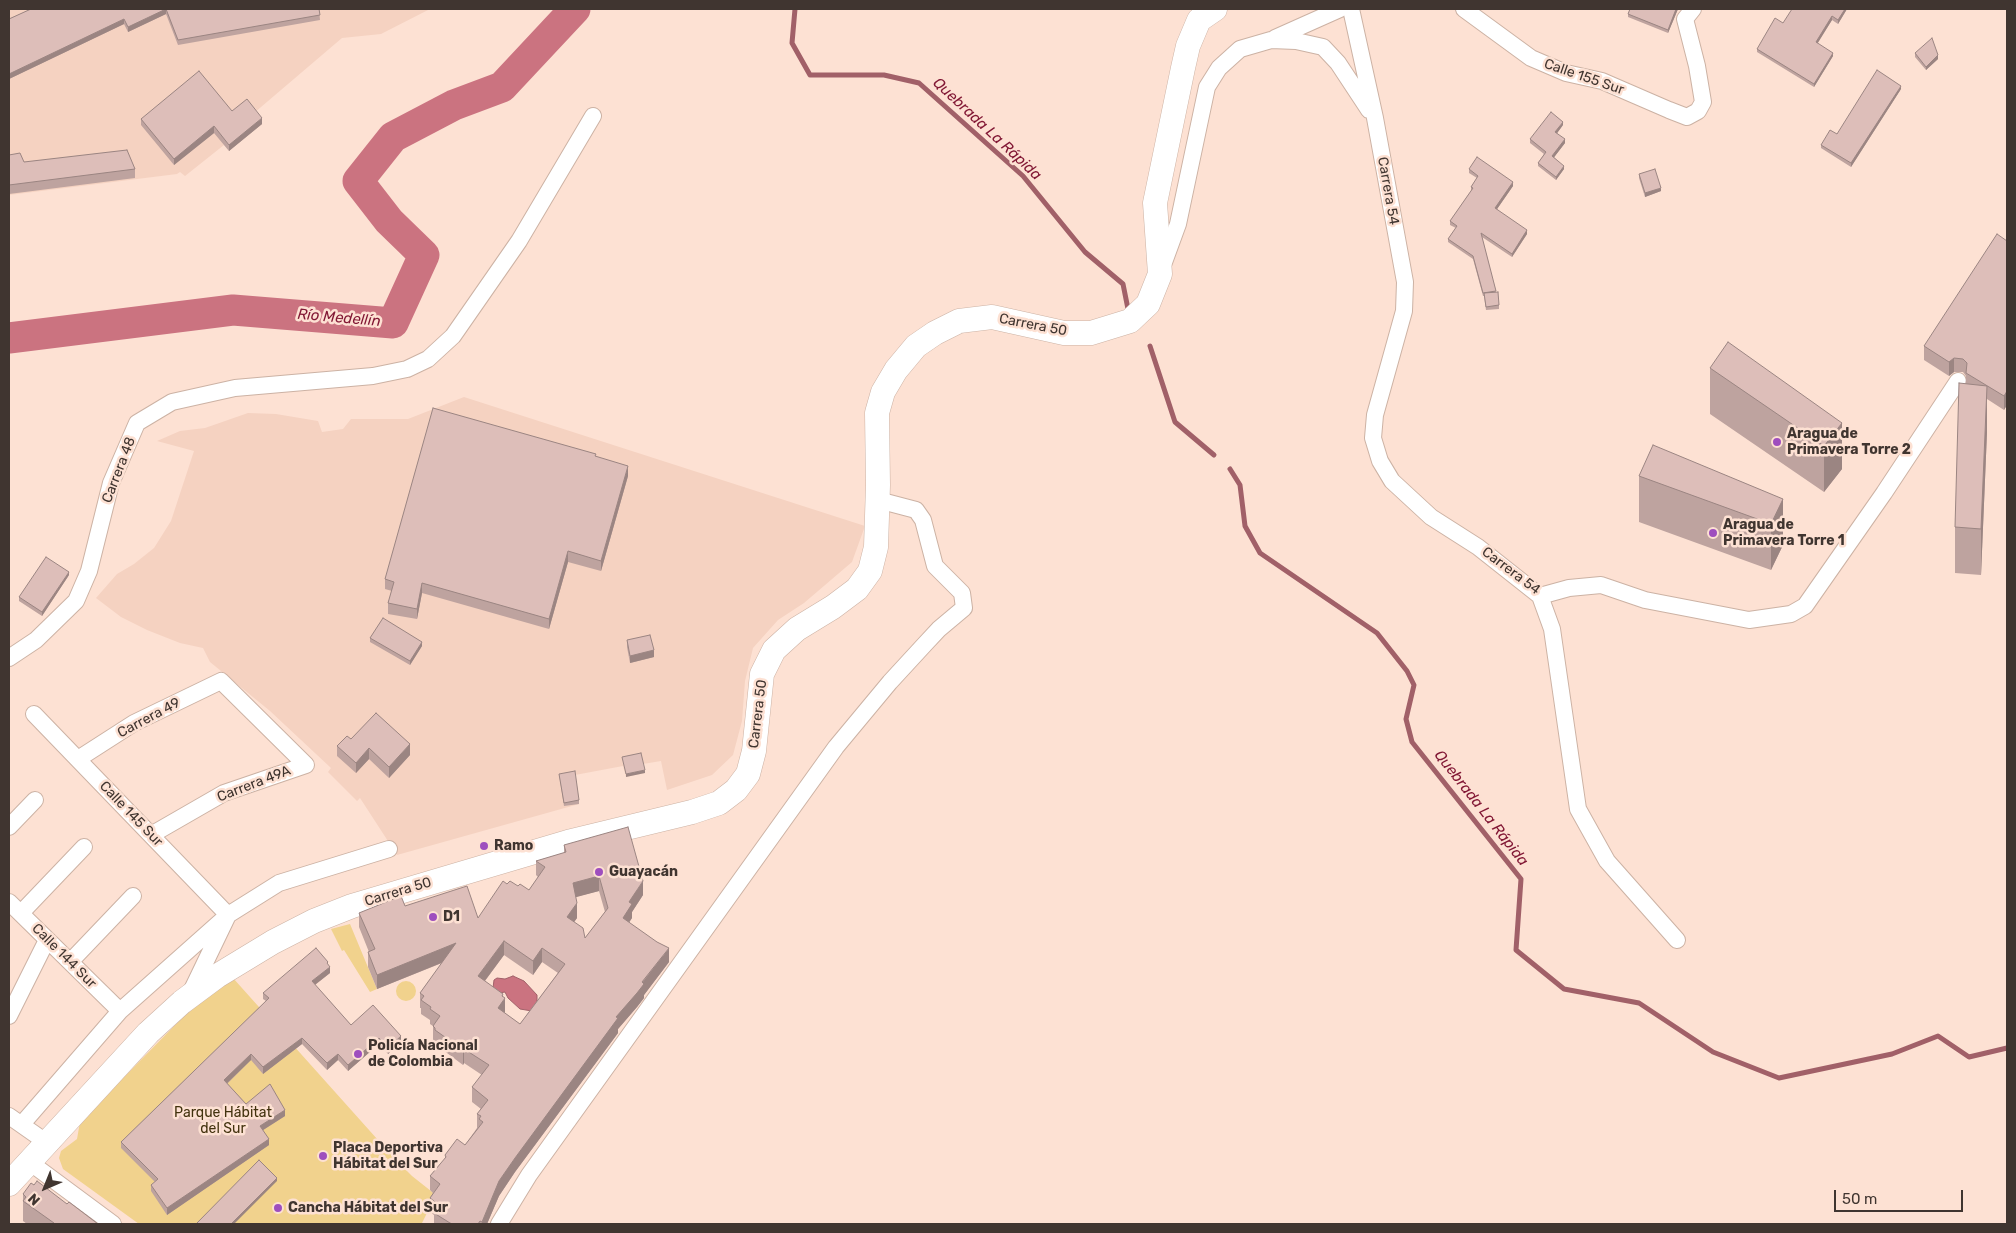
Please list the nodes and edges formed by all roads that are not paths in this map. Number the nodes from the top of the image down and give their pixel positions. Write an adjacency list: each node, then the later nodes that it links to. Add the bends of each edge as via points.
1 (1214, 9): 9 (main road, Carrera 50, via 1199,20 1188,46 1164,158 1155,203)
2 (1340, 9): 6 (street)
3 (1350, 9): 8 (street, Carrera 54)
4 (1464, 9): 5 (street, Calle 155 Sur, via 1531,58 1566,73 1602,81 1687,117 1698,111 1703,102 1685,19)
5 (1693, 9)
6 (1271, 40): 8 (street, Carrera 54, via 1322,47 1338,63); 9 (street, Carrera 54, via 1240,49 1219,68 1207,87 1178,224)
7 (593, 116): 13 (street, Carrera 48, via 519,241 446,345 428,359 407,369 373,376 235,388 172,402 137,423 111,482 89,570 76,601 36,640)
8 (1375, 118): 12 (street, Carrera 54, via 1405,282 1404,312 1375,415 1373,438 1380,461 1392,480 1432,517 1478,547)
9 (1160, 274): 11 (main road, Carrera 50, via 1148,304 1130,321 1091,333 1064,333 992,317 959,321 916,346 896,370 883,392 876,413)
10 (1958, 381): 12 (street, Carrera 54, via 1805,606 1791,614 1749,620 1645,600 1601,585 1569,588)
11 (878, 500): 28 (main road, Carrera 50, via 876,547 870,570 857,589 797,629 774,650 762,674 754,751 748,774 736,790 719,803 559,845 352,906 273,942); 36 (street, via 916,510 923,520 935,566 962,594 964,608 924,644 836,747 529,1175)
12 (1540, 596): 26 (street, via 1552,629 1578,809 1607,861)
13 (9, 658)
14 (34, 714): 15 (street, Calle 145 Sur)
15 (78, 759): 16 (street, Carrera 49, via 134,723 221,681); 19 (street, Calle 145 Sur)
16 (306, 765): 19 (street, Carrera 49A, via 224,793)
17 (35, 800): 18 (street)
18 (9, 827)
19 (151, 835): 24 (street, Calle 145 Sur)
20 (84, 847): 23 (street)
21 (389, 849): 24 (street, via 279,883)
22 (133, 896): 27 (street)
23 (15, 907): 25 (street, Calle 144 Sur)
24 (228, 915): 28 (street); 29 (street)
25 (47, 940): 27 (street, Calle 144 Sur); 30 (street)
26 (1677, 940)
27 (70, 962): 29 (street, Calle 144 Sur)
28 (190, 994): 32 (main road, Carrera 50, via 148,1033)
29 (120, 1011): 31 (street)
30 (9, 1016)
31 (15, 1120): 32 (street)
32 (46, 1142): 33 (main road, Carrera 50)
33 (28, 1161): 34 (main road, Carrera 50); 35 (street)
34 (9, 1184)
35 (113, 1224)
36 (499, 1224)

